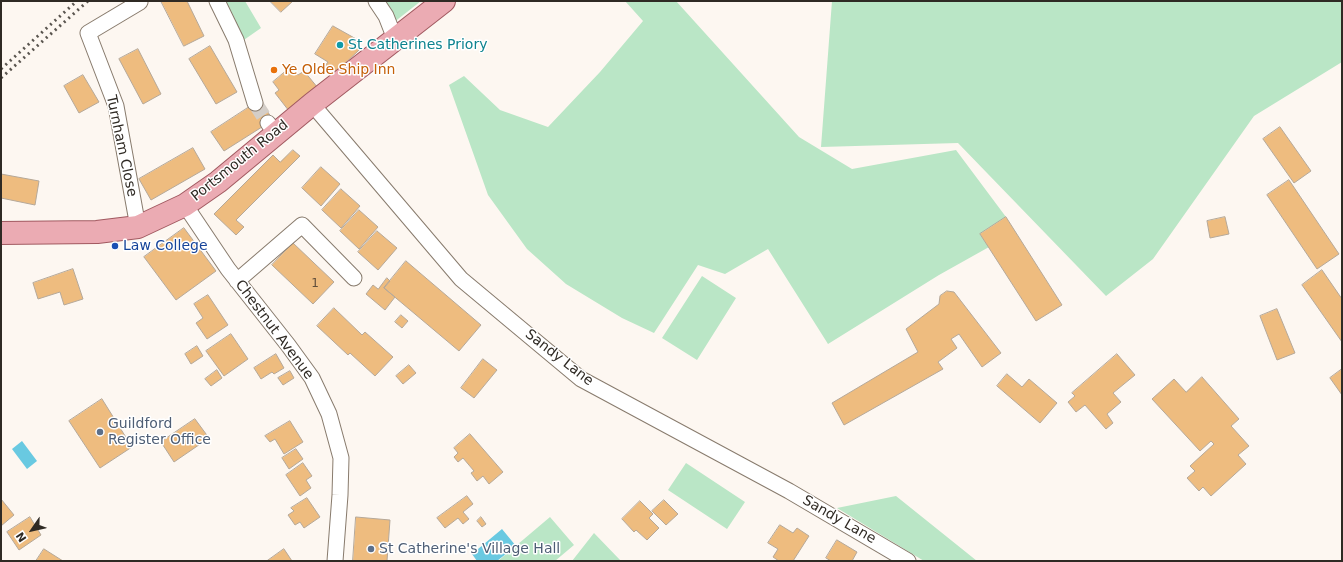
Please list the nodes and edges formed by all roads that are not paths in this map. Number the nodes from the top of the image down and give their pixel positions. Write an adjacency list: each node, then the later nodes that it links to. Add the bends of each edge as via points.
1 (217, 1): 6 (street, via 236,40)
2 (376, 1): 5 (street, via 386,16)
3 (444, 1): 5 (main road, Portsmouth Road)
4 (140, 2): 9 (street, Turnham Close, via 88,33 116,106)
5 (395, 39): 7 (main road, Portsmouth Road)
6 (255, 104)
7 (312, 104): 8 (main road, Portsmouth Road, via 272,128 218,182); 14 (street, Sandy Lane, via 461,279 581,379 789,491)
8 (185, 205): 9 (main road, Portsmouth Road); 12 (street, Chestnut Avenue)
9 (138, 227): 10 (main road, Portsmouth Road, via 97,232)
10 (1, 233)
11 (354, 278): 12 (street, via 302,226)
12 (237, 281): 13 (street, Chestnut Avenue, via 312,378 329,414 341,458)
13 (335, 561)
14 (908, 561)

